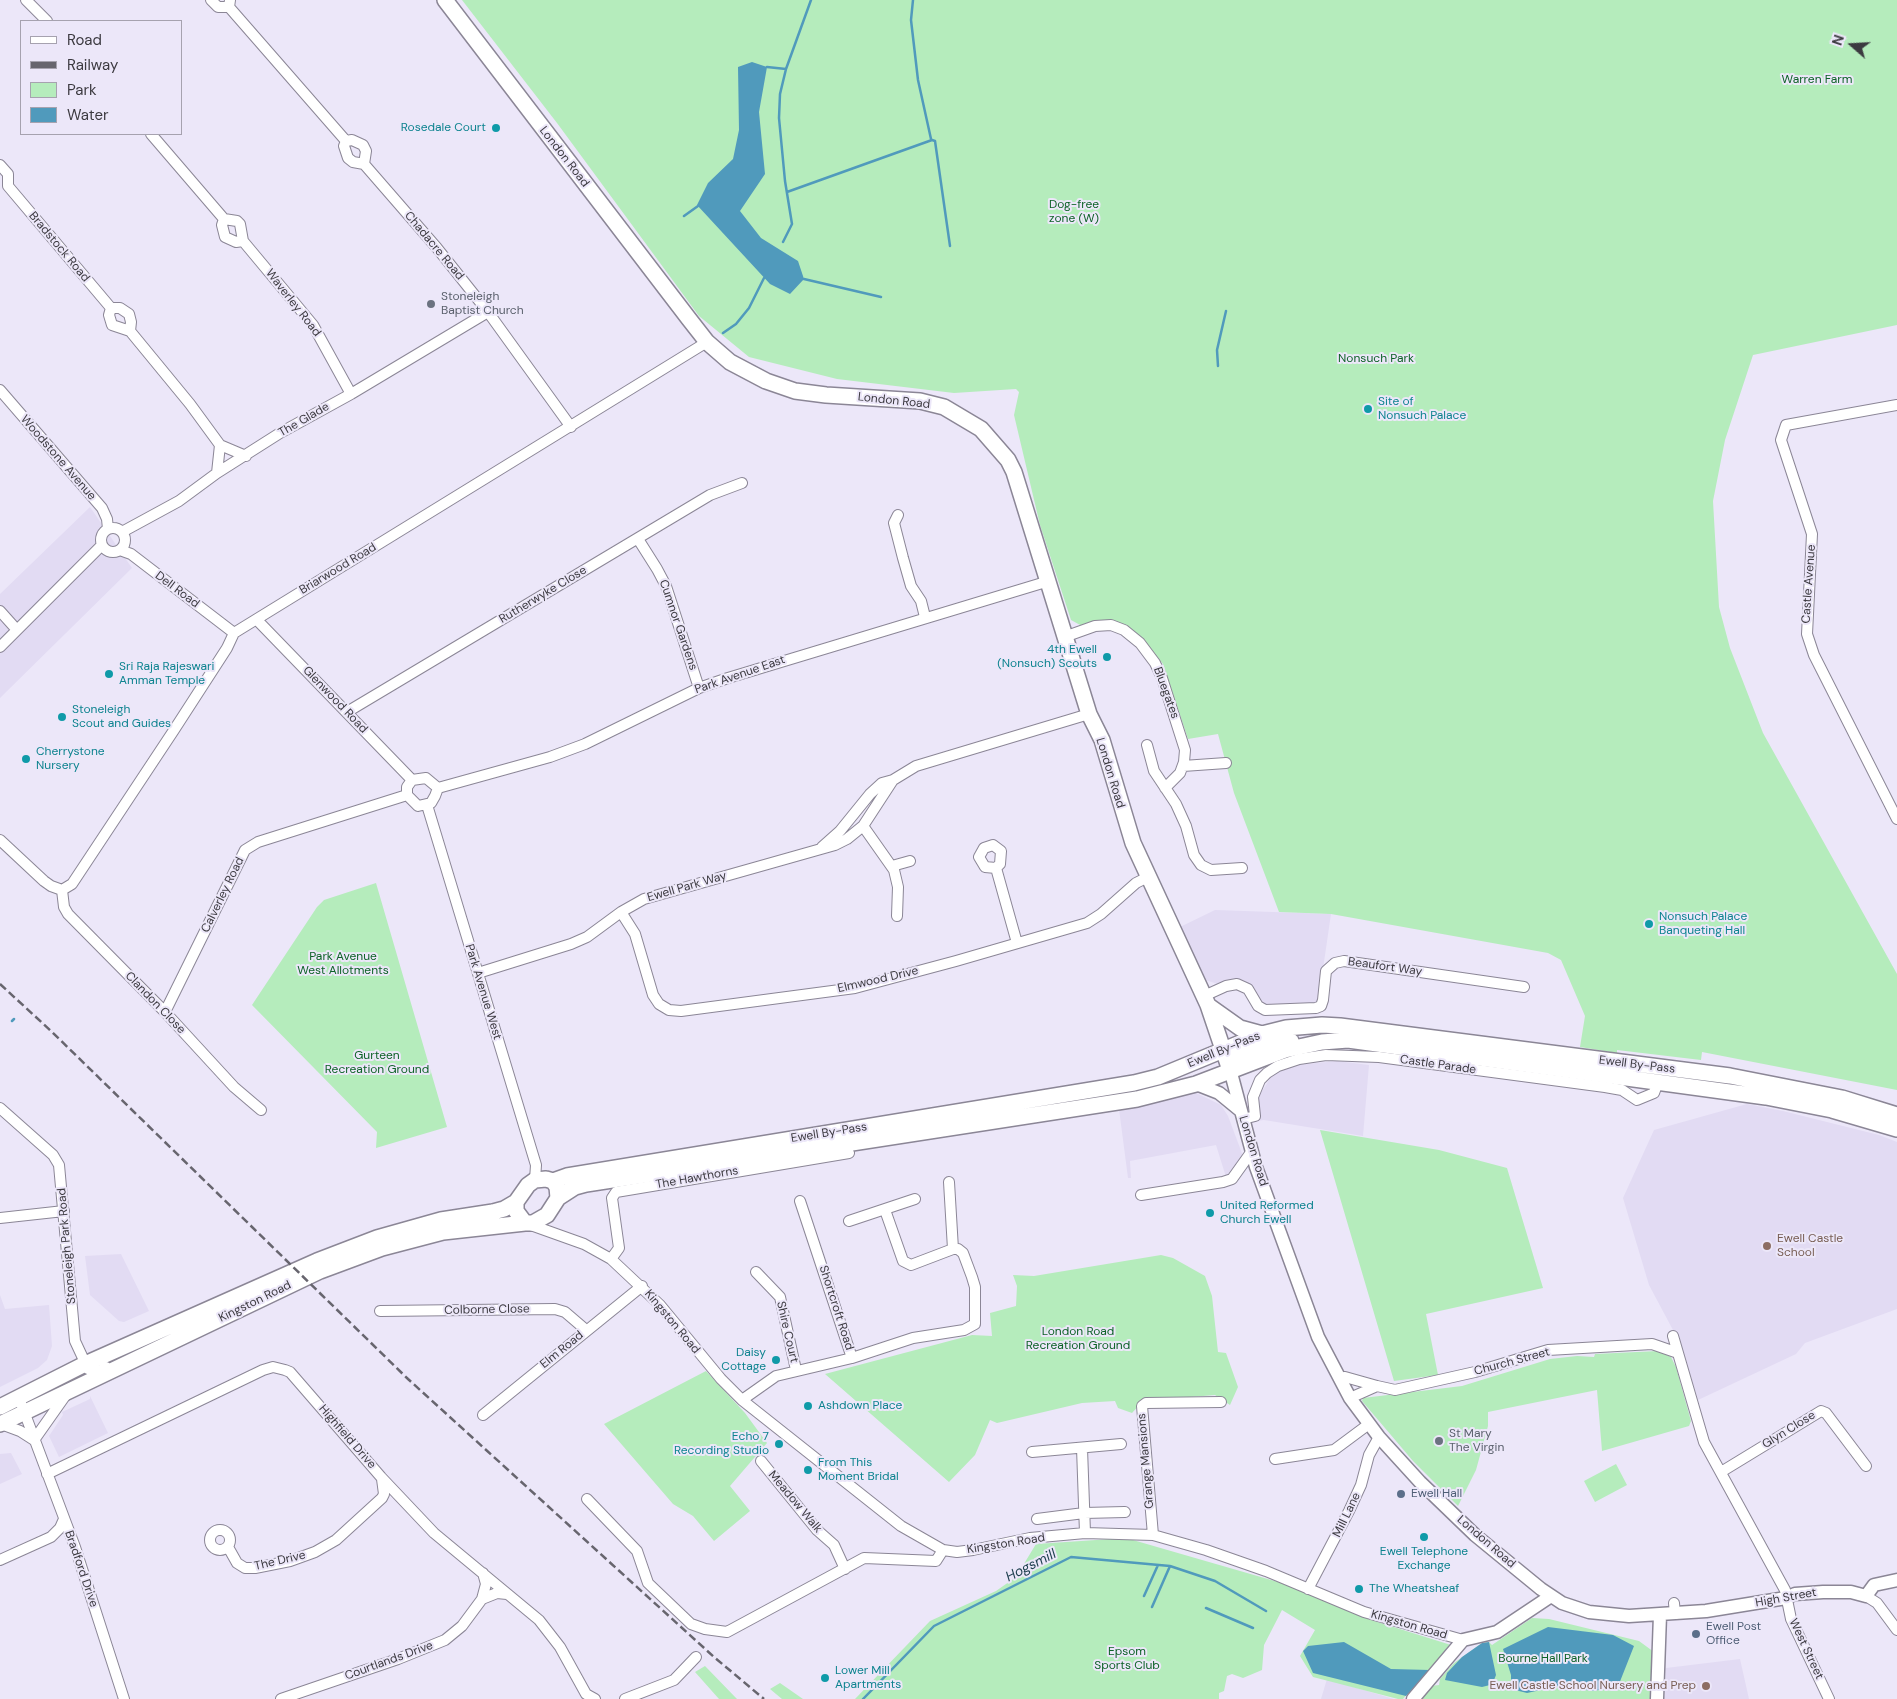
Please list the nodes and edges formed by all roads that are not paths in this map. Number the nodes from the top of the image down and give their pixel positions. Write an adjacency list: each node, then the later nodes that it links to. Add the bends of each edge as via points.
1 (26, 0): 5 (street)
2 (211, 0): 4 (street, Chadacre Road, via 218,7)
3 (445, 0): 16 (highway, London Road)
4 (230, 4): 7 (street, Chadacre Road)
5 (46, 20)
6 (152, 135): 11 (street, Waverley Road)
7 (346, 141): 8 (street, Chadacre Road, via 344,146 348,158); 8 (street, Chadacre Road, via 363,145 366,152)
8 (364, 164): 14 (street, Chadacre Road, via 438,248)
9 (0, 165): 10 (street, Bradstock Road, via 8,174)
10 (4, 186): 13 (street, Bradstock Road)
11 (224, 219): 12 (street, Waverley Road, via 240,224); 12 (street, Waverley Road, via 222,226 226,237 236,242)
12 (243, 241): 18 (street, Waverley Road, via 313,325)
13 (111, 308): 15 (street, Bradstock Road, via 120,308 129,314); 15 (street, Bradstock Road, via 112,326)
14 (488, 312): 18 (street, The Glade); 20 (street, Chadacre Road)
15 (130, 331): 21 (street, Bradstock Road)
16 (708, 342): 20 (street, Briarwood Road); 31 (highway, London Road, via 747,373 795,391 920,401 944,406 969,420 996,444 1014,472)
17 (0, 390): 26 (street, Woodstone Avenue, via 102,508)
18 (351, 394): 22 (street, The Glade, via 280,433)
19 (1897, 405): 51 (street, Castle Avenue, via 1786,426 1781,440 1812,534 1807,634 1814,655)
20 (570, 427): 34 (street, Briarwood Road)
21 (220, 445): 22 (street); 23 (street)
22 (246, 456): 23 (street, The Glade)
23 (217, 473): 27 (street, The Glade, via 179,501)
24 (742, 484): 28 (street, Rutherwyke Close, via 710,495)
25 (898, 515): 33 (street, via 894,523 902,558)
26 (108, 529): 27 (street, via 116,528); 29 (street, via 103,534)
27 (122, 532): 30 (street, via 125,544)
28 (638, 539): 39 (street, Cumnor Gardens, via 666,586); 40 (street, Rutherwyke Close)
29 (102, 545): 30 (street, via 110,552); 35 (street)
30 (120, 550): 36 (street, Dell Road, via 131,554)
31 (1049, 581): 33 (street, Park Avenue East); 37 (highway, London Road)
32 (0, 611): 35 (street)
33 (925, 617): 39 (street, Park Avenue East)
34 (257, 620): 36 (street, Briarwood Road); 40 (street, Glenwood Road)
35 (17, 630): 38 (street)
36 (234, 633): 60 (street, via 72,884)
37 (1067, 636): 41 (highway, London Road); 44 (street, Bluegates, via 1095,626 1111,625 1124,630 1140,643 1162,678 1185,750)
38 (0, 647)
39 (699, 688): 47 (street, Park Avenue East, via 585,744)
40 (347, 712): 45 (street, Glenwood Road)
41 (1090, 714): 46 (street, Ewell Park Way, via 916,766); 59 (highway, London Road, via 1102,740 1133,843)
42 (1147, 745): 48 (street, via 1152,766)
43 (1226, 763): 44 (street)
44 (1183, 766): 48 (street)
45 (412, 780): 47 (street, via 426,778); 49 (street, via 407,787)
46 (892, 780): 52 (street, Ewell Park Way); 54 (street, Ewell Park Way, via 882,783 870,794 840,831)
47 (438, 788): 50 (street)
48 (1165, 788): 58 (street, via 1176,804 1194,855 1201,865 1211,870)
49 (407, 795): 50 (street, via 418,806); 67 (street, Calverley Road, via 258,842 245,850)
50 (427, 805): 64 (street, Park Avenue West)
51 (1897, 819)
52 (863, 826): 54 (street, Ewell Park Way, via 847,839); 56 (street)
53 (0, 840): 60 (street, via 44,881)
54 (820, 849): 61 (street, Ewell Park Way, via 644,899)
55 (910, 861): 56 (street)
56 (892, 866): 62 (street, via 898,887)
57 (996, 868): 63 (street)
58 (1242, 868)
59 (1148, 877): 63 (street, Elmwood Drive, via 1087,923); 66 (highway, London Road)
60 (62, 890): 67 (street, Clandon Close, via 68,914)
61 (621, 912): 63 (street, Elmwood Drive, via 635,934 659,1004 669,1010 681,1011 855,988); 64 (street, Ewell Park Way, via 587,937 571,944)
62 (897, 916)
63 (1017, 943)
64 (478, 973): 84 (street, Park Avenue West, via 536,1165)
65 (1524, 987): 66 (street, Beaufort Way, via 1344,961 1335,963 1326,971 1323,1000 1316,1008 1265,1010 1258,1006 1248,989 1237,984 1226,986)
66 (1206, 1001): 68 (highway, via 1240,1028); 71 (highway, London Road)
67 (165, 1012): 78 (street, Clandon Close, via 234,1087)
68 (1262, 1034): 71 (highway, Ewell By-Pass); 80 (highway, Ewell By-Pass, via 1286,1028 1340,1026 1749,1079 1842,1098)
69 (1322, 1042): 70 (highway, Ewell By-Pass, via 1348,1040); 71 (highway, via 1288,1041 1234,1058); 73 (highway, Ewell By-Pass, via 1285,1050)
70 (1410, 1048): 72 (street); 75 (highway, Ewell By-Pass)
71 (1224, 1049): 73 (highway, London Road); 74 (highway, Ewell By-Pass)
72 (1379, 1057): 75 (street, Castle Parade, via 1622,1090 1637,1100 1654,1093); 79 (street, Castle Parade, via 1326,1055 1278,1066 1267,1073 1256,1089 1253,1097 1255,1116)
73 (1231, 1073): 74 (highway, via 1220,1067 1179,1078); 76 (highway, Ewell By-Pass); 79 (main road, London Road)
74 (1160, 1076): 85 (highway, Ewell By-Pass)
75 (1658, 1082): 81 (highway, Ewell By-Pass, via 1766,1097 1832,1110)
76 (1196, 1084): 79 (main road, via 1220,1093); 91 (highway, Ewell By-Pass, via 1137,1099 586,1184 575,1187)
77 (0, 1108): 93 (street, Stoneleigh Park Road, via 57,1161)
78 (261, 1110)
79 (1242, 1115): 82 (main road, London Road)
80 (1897, 1115)
81 (1897, 1129)
82 (1252, 1151): 87 (street, via 1232,1178 1223,1182); 110 (main road, London Road, via 1318,1337)
83 (849, 1153): 99 (street, The Hawthorns, via 616,1192 612,1198 619,1248)
84 (536, 1180): 85 (highway, via 546,1178); 90 (highway, via 528,1185)
85 (553, 1181): 91 (highway, via 558,1188)
86 (950, 1182): 98 (street)
87 (1141, 1196)
88 (915, 1199): 92 (street)
89 (800, 1201): 106 (street, Shortcroft Road)
90 (516, 1202): 96 (highway, via 516,1211); 107 (highway, Kingston Road, via 493,1212 441,1220 377,1238 317,1261)
91 (555, 1203): 96 (highway, via 539,1220); 97 (street, via 553,1224)
92 (885, 1210): 95 (street); 98 (street, via 903,1261 910,1265)
93 (64, 1211): 94 (street); 107 (street, Stoneleigh Park Road, via 74,1332)
94 (0, 1218)
95 (850, 1221)
96 (525, 1223): 97 (street, Kingston Road); 108 (highway, Kingston Road, via 443,1232 382,1248 320,1271)
97 (558, 1236): 99 (street, Kingston Road, via 584,1244)
98 (952, 1250): 106 (street, via 958,1249 963,1253 972,1277 975,1324 964,1330 913,1338)
99 (611, 1259): 101 (street, Kingston Road)
100 (756, 1272): 109 (street, Shire Court, via 780,1297)
101 (642, 1286): 103 (street, Elm Road); 115 (street, Kingston Road)
102 (380, 1311): 103 (street, Colborne Close, via 555,1309 565,1312)
103 (586, 1330): 119 (street, Elm Road)
104 (1673, 1336): 105 (street)
105 (1678, 1353): 111 (street, Church Street, via 1652,1344 1548,1350 1475,1372 1395,1390); 130 (street, via 1698,1426)
106 (852, 1358): 109 (street, Shortcroft Road)
107 (85, 1364): 108 (street, via 94,1371 111,1365); 113 (highway, Kingston Road)
108 (123, 1366): 112 (highway, Kingston Road)
109 (796, 1370): 115 (street, Shortcroft Road, via 776,1376)
110 (1339, 1378): 111 (street, Church Street); 114 (main road, London Road)
111 (1377, 1386): 114 (street, Church Street)
112 (66, 1394): 118 (highway, Kingston Road); 123 (street)
113 (19, 1398): 117 (highway, Kingston Road); 118 (street, Bradford Drive)
114 (1350, 1398): 121 (main road, London Road)
115 (742, 1400): 145 (street, Kingston Road, via 901,1526)
116 (1221, 1402): 141 (street, Grange Mansions, via 1142,1406)
117 (0, 1407)
118 (24, 1413): 120 (highway, Kingston Road); 123 (street, Bradford Drive)
119 (483, 1415)
120 (0, 1424): 123 (street)
121 (1369, 1424): 122 (main road, London Road); 127 (street, via 1334,1450)
122 (1379, 1437): 150 (street, Mill Lane, via 1332,1548); 152 (main road, London Road, via 1475,1535)
123 (34, 1440): 131 (street, Bradford Drive)
124 (1121, 1444): 125 (street)
125 (1082, 1448): 126 (street); 137 (street)
126 (1032, 1452)
127 (1275, 1459)
128 (761, 1461): 147 (street, Meadow Walk, via 817,1530 834,1545)
129 (1866, 1466): 130 (street, Glyn Close, via 1821,1411)
130 (1721, 1472): 154 (street, via 1785,1590)
131 (47, 1474): 132 (street, Highfield Drive, via 273,1367 290,1372); 138 (street, Bradford Drive)
132 (382, 1477): 133 (street); 134 (street, Highfield Drive)
133 (382, 1498): 134 (street); 144 (street, The Drive, via 336,1540 290,1561 245,1568 237,1563)
134 (401, 1499): 148 (street, Highfield Drive)
135 (587, 1499): 147 (street, via 637,1551 648,1582 691,1624 705,1629 727,1632)
136 (1125, 1512): 137 (street)
137 (1084, 1513): 139 (street); 140 (street)
138 (64, 1519): 142 (street); 143 (street, Bradford Drive)
139 (1037, 1519)
140 (1085, 1533): 141 (street, Kingston Road); 145 (street, Kingston Road, via 1030,1538 957,1552)
141 (1153, 1535): 150 (street, Kingston Road, via 1206,1550)
142 (51, 1537): 143 (street); 146 (street)
143 (75, 1547): 161 (street, Bradford Drive)
144 (228, 1547)
145 (943, 1550): 147 (street, via 936,1561 864,1558)
146 (0, 1560)
147 (845, 1569)
148 (483, 1574): 151 (street, Highfield Drive); 155 (street, via 486,1584)
149 (1897, 1580): 153 (main road, via 1874,1585)
150 (1308, 1589): 158 (street, Kingston Road, via 1364,1612)
151 (508, 1594): 155 (street, via 496,1593); 160 (street, Highfield Drive, via 539,1620 555,1639)
152 (1550, 1596): 156 (main road, London Road, via 1589,1612); 158 (main road, via 1497,1632)
153 (1866, 1596): 154 (main road, High Street, via 1851,1592 1823,1592 1795,1594); 157 (street, via 1877,1603)
154 (1786, 1598): 156 (main road, High Street, via 1706,1612 1674,1608); 166 (street, West Street, via 1791,1619)
155 (482, 1600): 162 (street, Courtlands Drive, via 455,1632 431,1647)
156 (1660, 1615): 165 (main road)
157 (1897, 1630)
158 (1463, 1640): 164 (main road)
159 (696, 1657): 163 (street, via 674,1680)
160 (589, 1697)
161 (124, 1699)
162 (281, 1699)
163 (625, 1699)
164 (1413, 1699)
165 (1658, 1699)
166 (1829, 1699)

